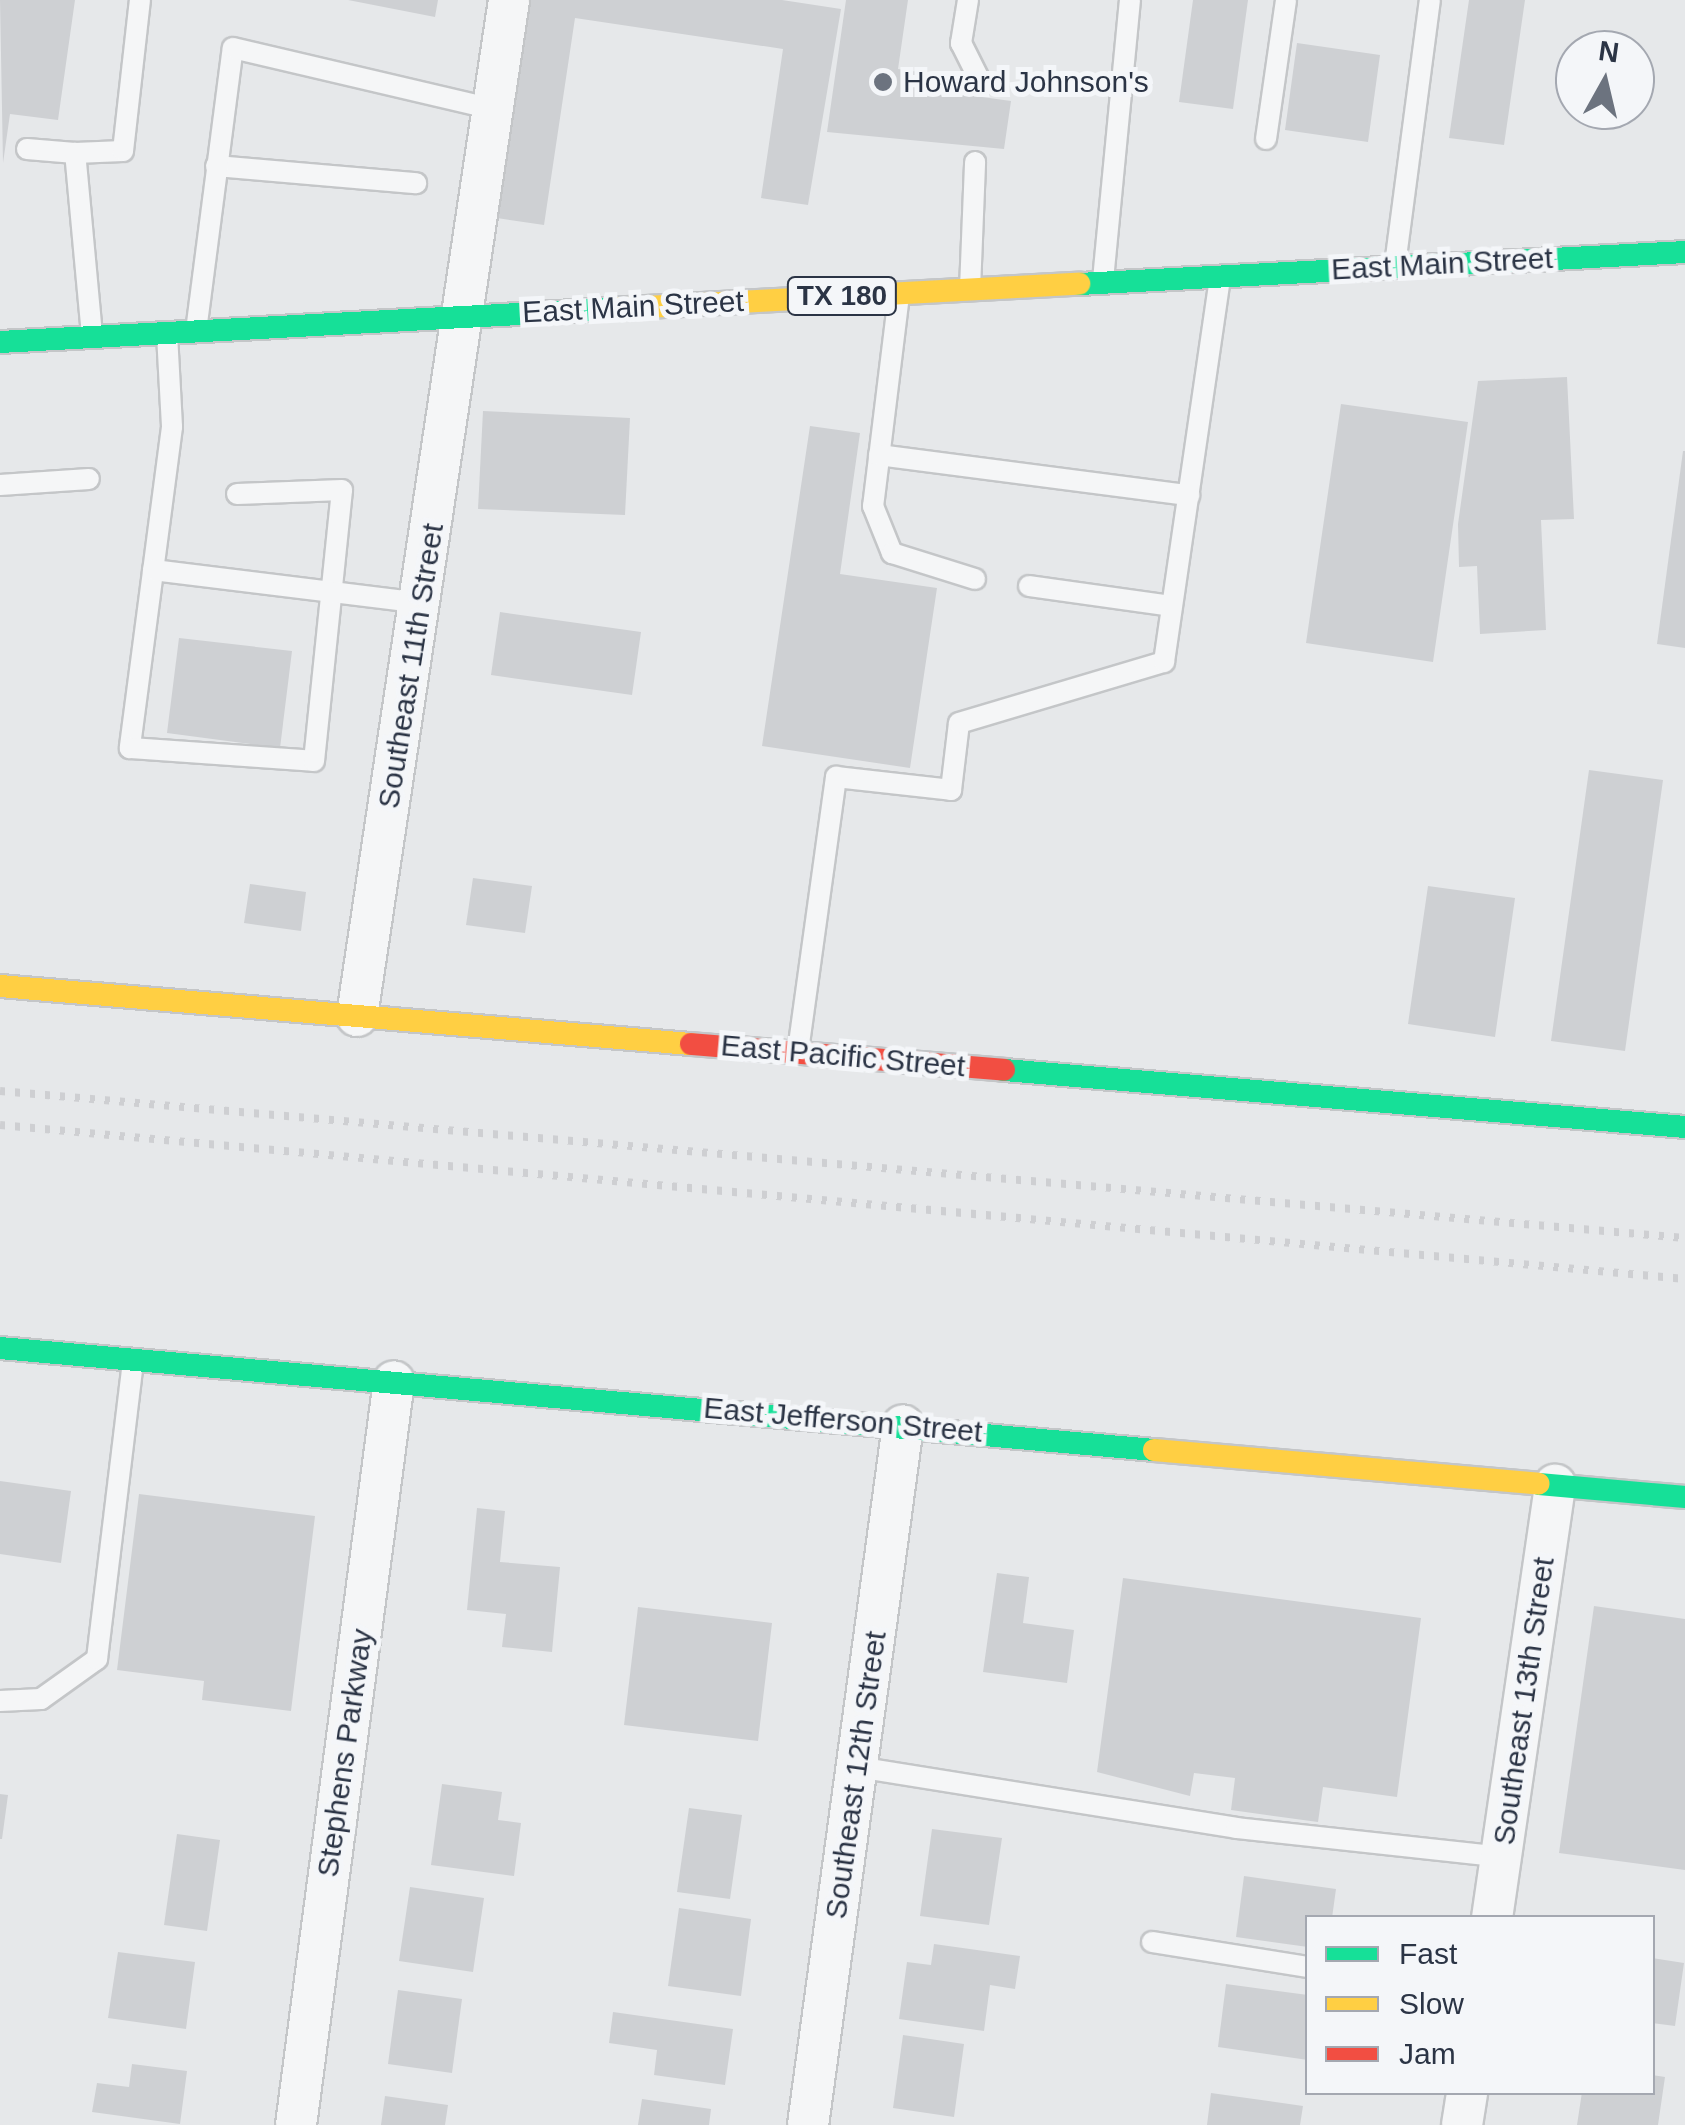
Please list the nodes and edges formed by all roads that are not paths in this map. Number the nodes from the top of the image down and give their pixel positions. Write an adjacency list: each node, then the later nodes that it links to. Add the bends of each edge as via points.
1 (140, 0): 11 (lane, via 124,151)
2 (509, 0): 8 (street, Southeast 11th Street)
3 (968, 0): 7 (lane, via 961,43)
4 (1130, 0): 18 (lane)
5 (1286, 0): 9 (lane)
6 (1430, 0): 16 (lane)
7 (982, 86)
8 (494, 109): 13 (lane, via 232,48); 21 (street, Southeast 11th Street)
9 (1266, 139)
10 (27, 149): 11 (lane)
11 (75, 153): 24 (lane)
12 (975, 162): 19 (lane)
13 (216, 166): 14 (lane); 22 (lane)
14 (416, 182)
15 (1685, 252): 16 (main road, East Main Street / TX 180)
16 (1394, 267): 17 (main road, East Main Street / TX 180)
17 (1220, 276): 18 (main road, East Main Street / TX 180); 30 (lane)
18 (1102, 282): 19 (main road, East Main Street / TX 180)
19 (970, 289): 20 (main road, East Main Street / TX 180)
20 (899, 292): 21 (main road, East Main Street / TX 180); 26 (lane)
21 (464, 316): 22 (main road, East Main Street / TX 180); 35 (street, Southeast 11th Street)
22 (196, 331): 23 (main road, East Main Street / TX 180)
23 (167, 332): 24 (main road, East Main Street / TX 180); 31 (lane, via 172,427)
24 (92, 337): 25 (main road, East Main Street / TX 180)
25 (0, 342)
26 (879, 455): 30 (lane); 32 (lane, via 873,506 892,553)
27 (88, 480): 28 (lane)
28 (0, 485)
29 (237, 494): 34 (lane, via 342,490)
30 (1189, 495): 36 (lane)
31 (153, 570): 34 (lane); 34 (lane, via 130,748 314,760)
32 (975, 579)
33 (1029, 586): 36 (lane)
34 (332, 590): 35 (lane)
35 (421, 603): 38 (street, Southeast 11th Street)
36 (1172, 606): 39 (lane, via 1164,662 960,723 951,790 836,776)
37 (0, 986): 38 (main road, East Pacific Street)
38 (358, 1016): 39 (main road, East Pacific Street)
39 (798, 1053): 40 (main road, East Pacific Street)
40 (1685, 1127)
41 (0, 1348): 42 (main road, East Jefferson Street)
42 (133, 1359): 43 (main road, East Jefferson Street); 47 (lane, via 98,1659 41,1699)
43 (394, 1382): 44 (main road, East Jefferson Street); 54 (street, Stephens Parkway)
44 (903, 1425): 45 (main road, East Jefferson Street); 48 (street, Southeast 12th Street)
45 (1555, 1485): 46 (main road, East Jefferson Street); 49 (street, Southeast 13th Street)
46 (1685, 1497)
47 (0, 1702)
48 (857, 1767): 49 (lane, via 1236,1828); 55 (street, Southeast 12th Street)
49 (1501, 1857): 50 (street, Southeast 13th Street)
50 (1492, 1915)
51 (1152, 1942): 52 (lane)
52 (1305, 1967)
53 (1466, 2095): 56 (street)
54 (296, 2125)
55 (808, 2125)
56 (1462, 2125)

